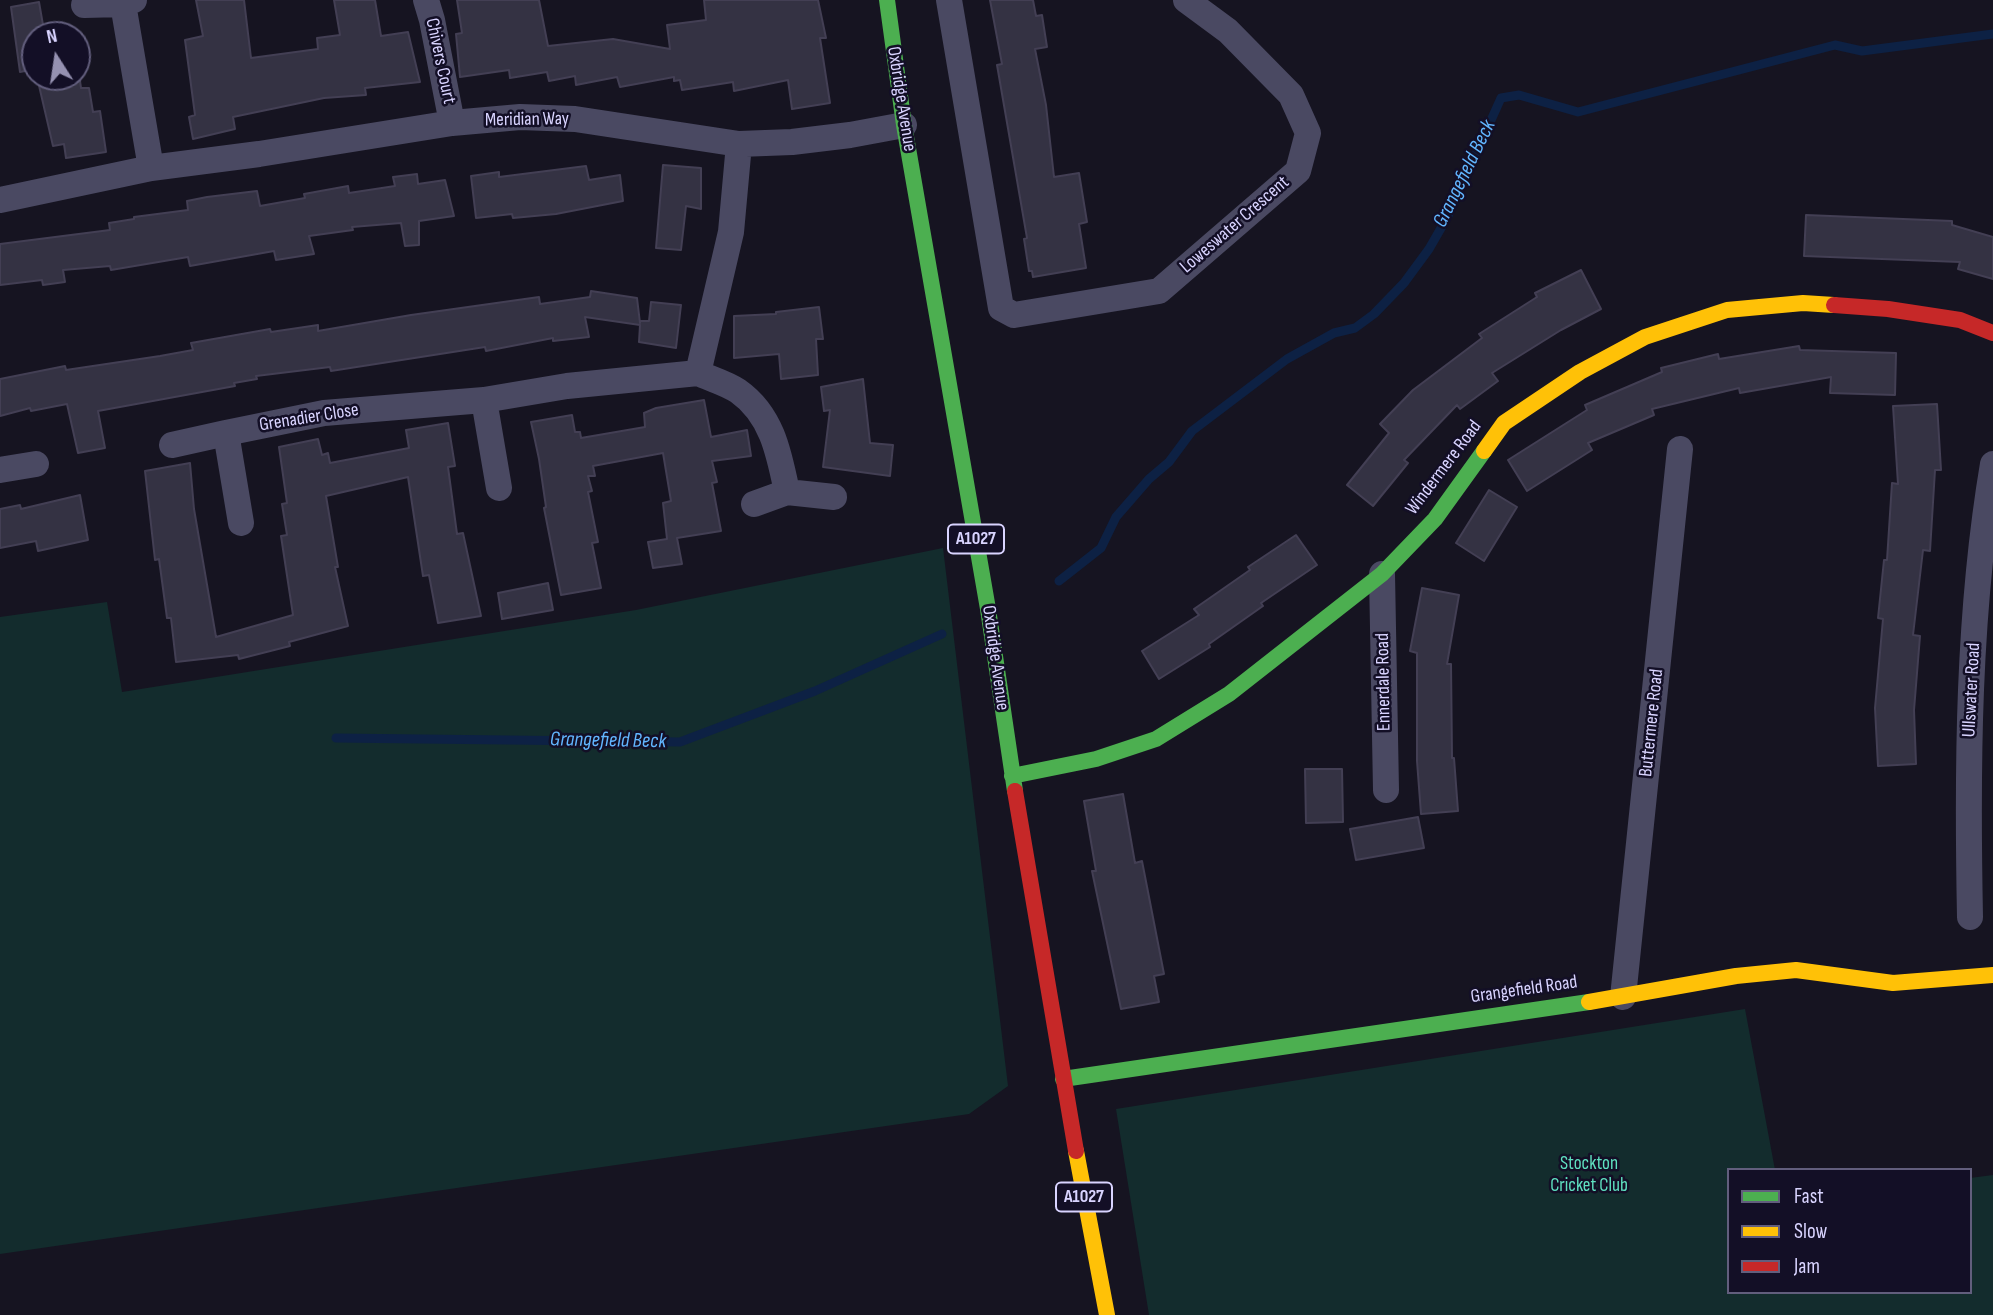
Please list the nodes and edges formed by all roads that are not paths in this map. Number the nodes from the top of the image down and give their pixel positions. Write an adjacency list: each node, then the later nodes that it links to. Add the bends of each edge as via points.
1 (426, 0): 7 (street, Chivers Court)
2 (887, 0): 8 (street, Oxbridge Avenue / A1027)
3 (950, 0): 4 (street, Loweswater Crescent, via 1000,308 1014,315 1159,291 1298,171 1308,133 1291,95 1228,32)
4 (1186, 0)
5 (129, 2): 6 (street); 10 (street)
6 (84, 5)
7 (452, 123): 9 (street, Meridian Way, via 520,117 575,119); 10 (street, Meridian Way)
8 (904, 125): 9 (street, Meridian Way, via 792,142); 27 (street, Oxbridge Avenue / A1027, via 988,609)
9 (739, 144): 13 (street, via 731,232)
10 (151, 168): 11 (street, Meridian Way)
11 (0, 200)
12 (1993, 333): 26 (street, Windermere Road, via 1960,320 1803,303 1727,310 1646,337 1580,372 1504,423 1435,519)
13 (698, 373): 14 (street, Grenadier Close, via 567,386); 22 (street, via 737,391 760,412 778,446)
14 (484, 400): 15 (street, Grenadier Close, via 324,413); 21 (street)
15 (226, 433): 16 (street, Grenadier Close); 25 (street)
16 (172, 445)
17 (1680, 449): 31 (street, Buttermere Road)
18 (36, 464): 20 (street)
19 (1993, 464): 29 (street, Ullswater Road, via 1976,599 1968,786)
20 (0, 470)
21 (499, 488)
22 (787, 492): 23 (street); 24 (street)
23 (834, 497)
24 (754, 504)
25 (241, 523)
26 (1382, 574): 27 (street, Windermere Road, via 1229,694 1156,739 1096,759); 28 (street, Ennerdale Road)
27 (1012, 776): 32 (street, Oxbridge Avenue / A1027)
28 (1386, 790)
29 (1970, 917)
30 (1993, 975): 31 (street, Grangefield Road, via 1893,983 1796,970)
31 (1623, 996): 32 (street, Grangefield Road)
32 (1063, 1079): 33 (street, Oxbridge Avenue / A1027)
33 (1107, 1315)

